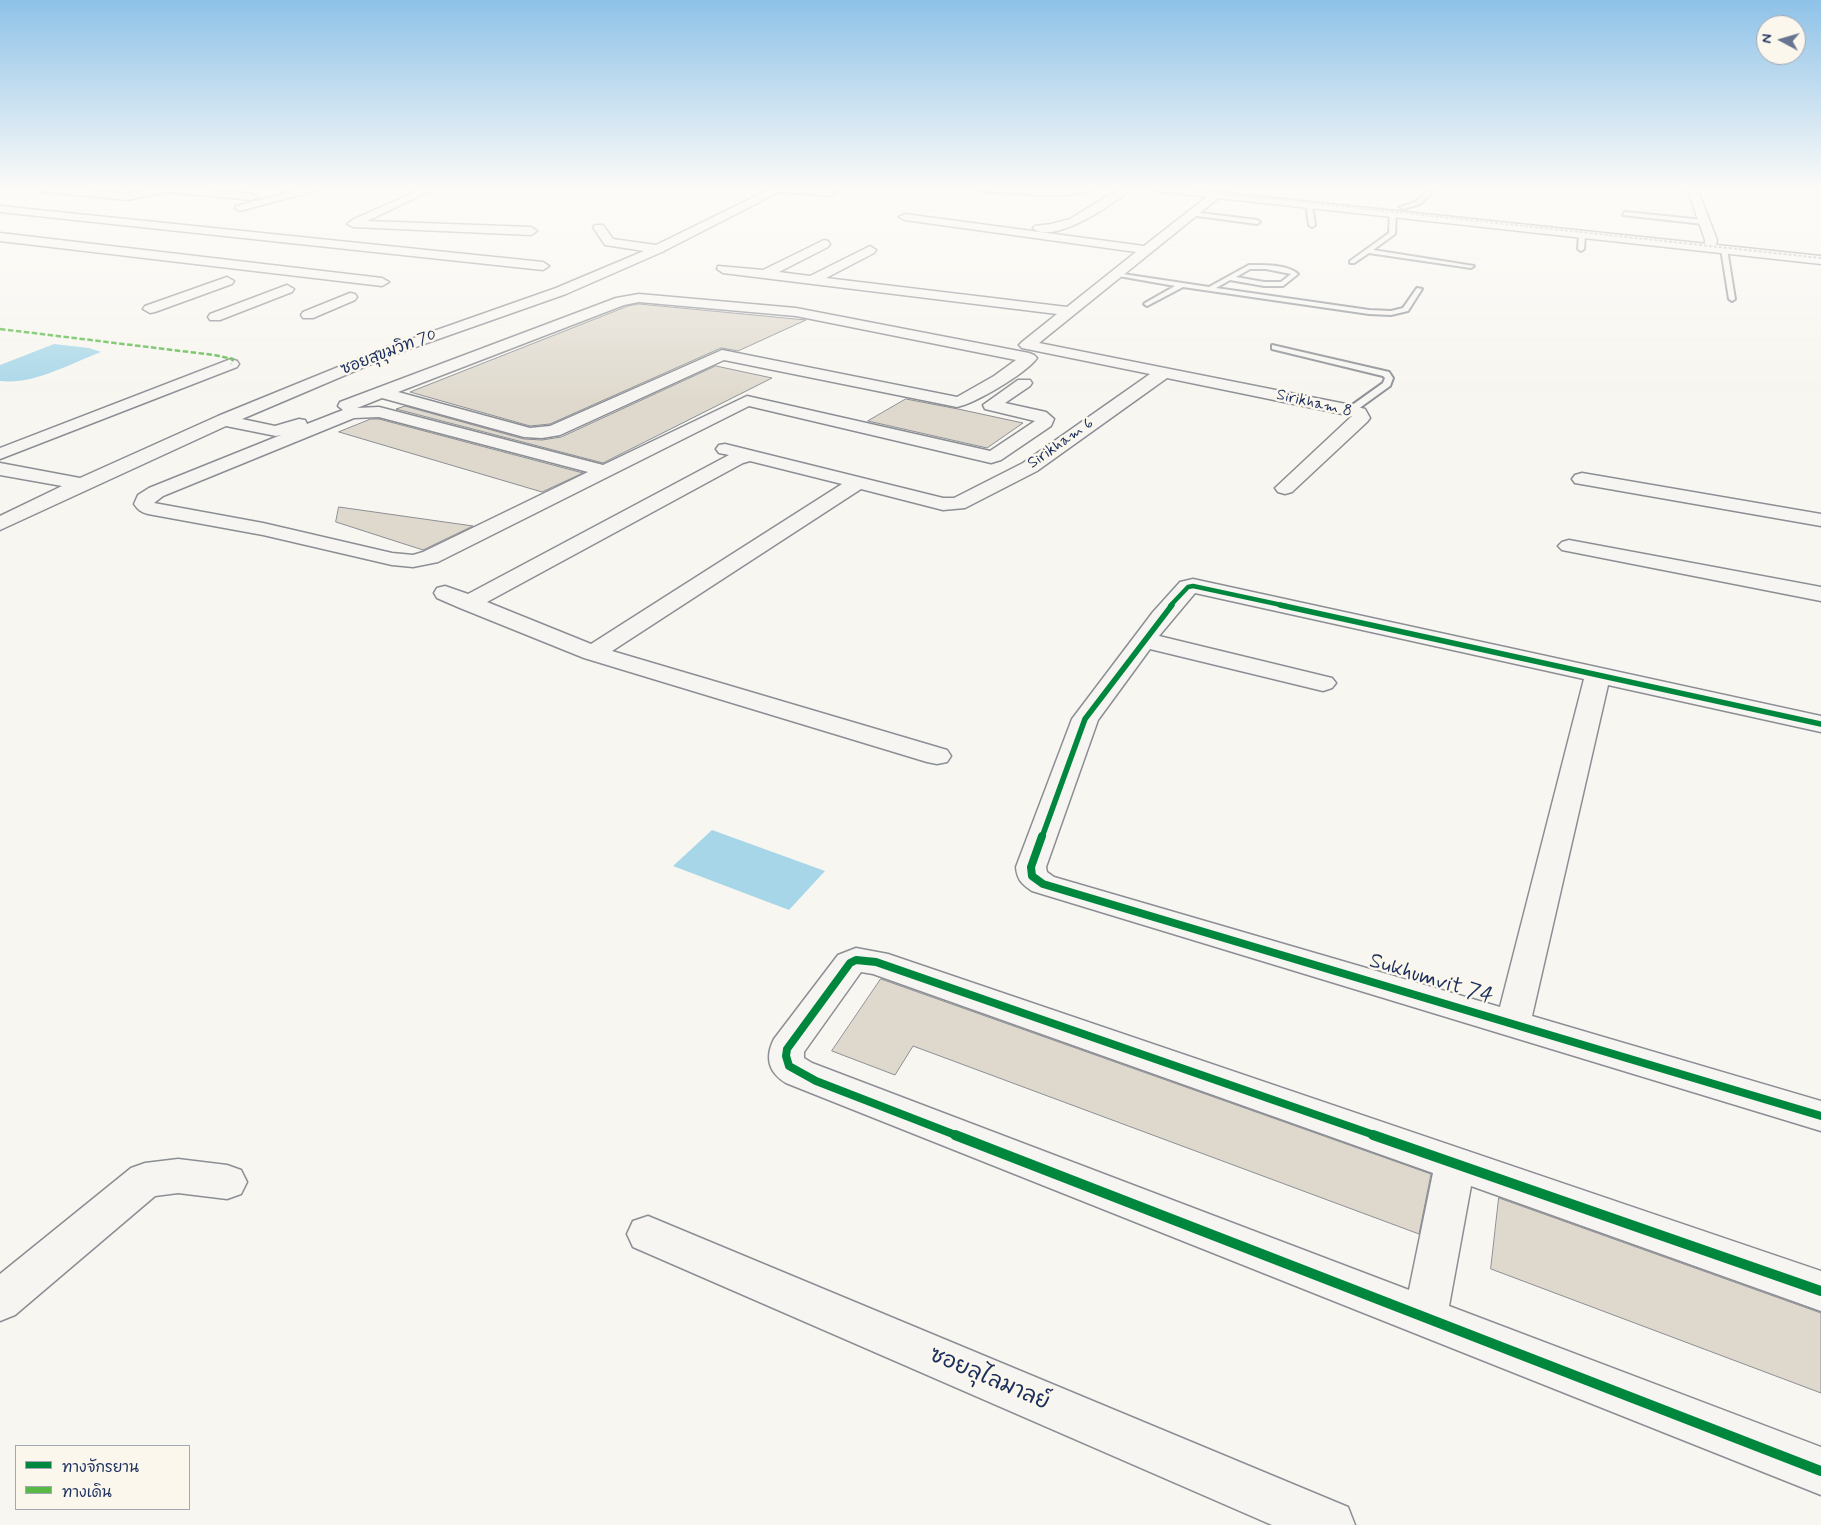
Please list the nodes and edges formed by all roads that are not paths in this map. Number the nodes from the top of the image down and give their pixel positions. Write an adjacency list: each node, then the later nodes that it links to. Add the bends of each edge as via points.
1 (188, 259): 20 (main road)
2 (475, 259): 11 (main road)
3 (634, 259): 43 (main road, ซอยสุขุมวิท 70, via 560,291 385,353)
4 (800, 259): 19 (main road)
5 (852, 259): 17 (main road)
6 (1136, 259): 14 (main road)
7 (1356, 259): 10 (lane)
8 (1424, 259): 12 (lane)
9 (1719, 259): 27 (lane)
10 (1352, 262)
11 (542, 266)
12 (1471, 266)
13 (724, 269): 19 (main road)
14 (1116, 275): 22 (lane); 30 (main road)
15 (197, 277): 18 (main road)
16 (1231, 278): 16 (lane, via 1249,267 1294,274 1283,284); 24 (lane)
17 (812, 280): 19 (main road, via 789,277); 30 (main road)
18 (227, 281): 21 (main road); 29 (main road)
19 (765, 281)
20 (382, 282)
21 (244, 283)
22 (1181, 284): 24 (lane); 28 (lane)
23 (262, 286): 32 (main road, via 292,290)
24 (1210, 289): 25 (lane, via 1391,313 1406,310)
25 (1419, 289)
26 (323, 294): 31 (main road, via 355,298)
27 (1732, 299)
28 (1147, 304)
29 (150, 309)
30 (1069, 311): 34 (main road, Sirikham 8, via 1027,344)
31 (308, 315)
32 (216, 317)
33 (1275, 347): 42 (lane, via 1386,374 1389,378 1387,384)
34 (1069, 355): 36 (main road); 37 (main road, Sirikham 8)
35 (231, 364): 45 (main road)
36 (1054, 364)
37 (1163, 373): 42 (main road, Sirikham 8); 50 (main road, Sirikham 6, via 1030,467 958,504 943,504)
38 (1039, 374): 40 (main road)
39 (1000, 379): 40 (main road); 41 (main road, via 963,401 950,401 722,355 554,431 542,433 530,433); 41 (main road, via 1029,358 796,312 639,298 621,301)
40 (1024, 383): 48 (main road, via 991,405 1040,416 1045,422 991,457 747,401)
41 (383, 393): 43 (main road, via 279,431)
42 (1351, 410): 52 (main road, Sirikham 8, via 1359,413 1361,418)
43 (224, 420): 51 (main road, ซอยสุขุมวิท 70)
44 (725, 449): 46 (main road)
45 (0, 454)
46 (748, 456): 50 (main road); 58 (main road, via 736,459)
47 (0, 469): 51 (main road)
48 (605, 470): 48 (main road, via 430,557 413,561 148,508 144,504 145,499 156,492 351,413 379,412)
49 (1582, 479): 53 (main road)
50 (859, 482): 60 (main road)
51 (82, 484): 54 (main road, ซอยสุขุมวิท 70)
52 (1285, 488)
53 (1821, 520)
54 (0, 524)
55 (1569, 546): 57 (main road)
56 (445, 593): 58 (main road)
57 (1821, 594)
58 (468, 603): 60 (main road)
59 (1144, 640): 61 (main road, via 1160,616 1188,587 1201,586); 62 (main road); 65 (main road, Sukhumvit 74, via 1085,719 1031,867 1032,876 1044,884)
60 (593, 653): 64 (main road)
61 (1598, 675): 63 (main road); 65 (main road)
62 (1323, 683)
63 (1821, 724)
64 (938, 756)
65 (1513, 1023): 66 (main road, Sukhumvit 74)
66 (1821, 1116)
67 (1455, 1164): 70 (main road); 72 (main road); 72 (main road, via 866,960 850,963 843,970 784,1057 787,1065 816,1081)
68 (227, 1182): 71 (main road, via 178,1176 145,1180)
69 (648, 1234): 74 (main road, ซอยลุไลมาลย์)
70 (1821, 1290)
71 (0, 1301)
72 (1425, 1318): 73 (main road)
73 (1821, 1471)
74 (1330, 1525)

